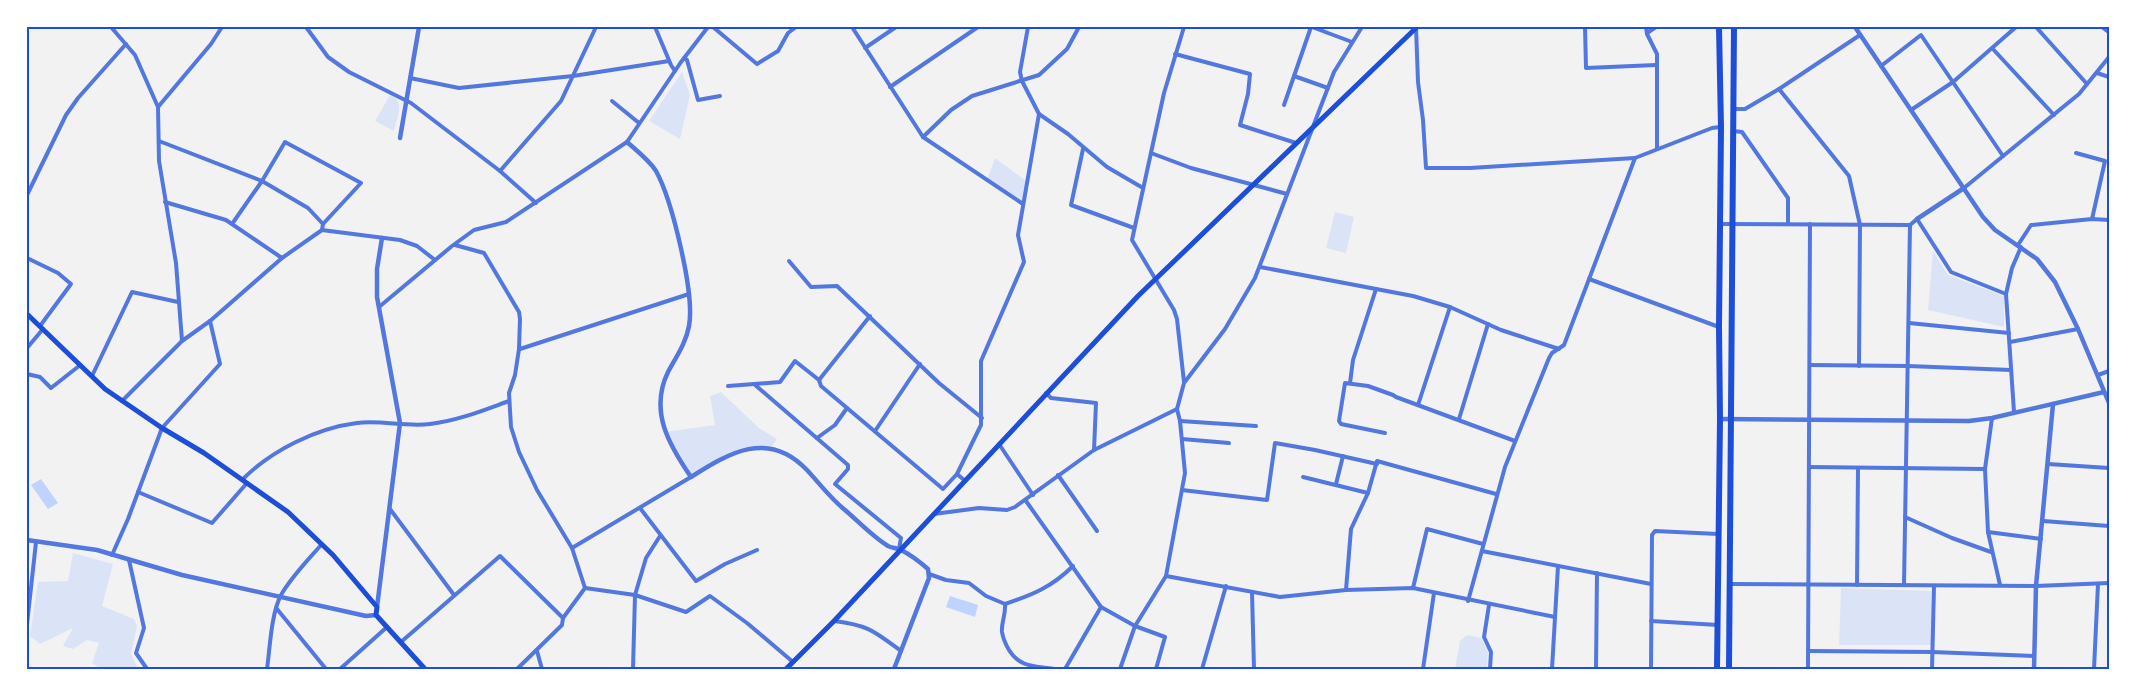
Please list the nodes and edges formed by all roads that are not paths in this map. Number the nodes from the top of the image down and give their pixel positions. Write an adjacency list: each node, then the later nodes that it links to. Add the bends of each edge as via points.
1 (111, 27): 32 (street)
2 (222, 27): 57 (street)
3 (306, 27): 54 (street, via 328,57)
4 (419, 27): 46 (street)
5 (596, 27): 43 (street)
6 (656, 27): 38 (street)
7 (708, 27): 37 (street)
8 (713, 27): 9 (street, via 757,64 778,51)
9 (796, 27)
10 (852, 27): 33 (street)
11 (896, 27): 33 (street)
12 (978, 27): 50 (street)
13 (1028, 27): 47 (street)
14 (1079, 27): 47 (street, via 1067,49 1039,75)
15 (1184, 27): 35 (street)
16 (1312, 27): 31 (street); 44 (street)
17 (1362, 27): 31 (street)
18 (1417, 27): 63 (main road); 76 (street, via 1425,168)
19 (1585, 27): 39 (street, via 1586,68)
20 (1646, 27): 29 (street)
21 (1656, 27): 29 (street)
22 (1719, 27): 64 (main road)
23 (1734, 27): 58 (main road)
24 (1855, 27): 30 (street)
25 (2016, 27): 34 (street)
26 (2036, 27): 49 (street)
27 (2102, 27): 28 (street)
28 (2109, 32)
29 (1647, 34): 39 (street, via 1657,54)
30 (1860, 35): 40 (street); 52 (street)
31 (1352, 42): 51 (street)
32 (126, 44): 57 (street, via 135,54); 83 (street, via 66,115)
33 (865, 48): 50 (street)
34 (1992, 48): 48 (street); 61 (street)
35 (1175, 54): 70 (street, via 1250,74 1240,125); 73 (street)
36 (2109, 57): 42 (street)
37 (684, 58): 41 (street); 53 (street, via 698,100)
38 (669, 61): 41 (street); 43 (street)
39 (1656, 65): 72 (street)
40 (1881, 66): 48 (street, via 1921,35); 59 (street)
41 (675, 71): 62 (street)
42 (2097, 73): 45 (street); 49 (street)
43 (573, 76): 46 (street, via 459,88); 77 (street, via 561,101)
44 (1294, 76): 51 (street); 56 (street)
45 (2109, 77)
46 (410, 78): 54 (street)
47 (1022, 81): 60 (street); 66 (street, via 972,96)
48 (1953, 82): 59 (street); 75 (street)
49 (2087, 84): 61 (street)
50 (890, 87): 66 (street)
51 (1328, 88): 63 (street)
52 (1779, 89): 58 (street, via 1745,109); 96 (street, via 1850,176)
53 (720, 96)
54 (406, 100): 67 (street); 77 (street)
55 (612, 101): 62 (street)
56 (1284, 105)
57 (158, 107): 68 (street)
58 (1734, 109): 65 (main road)
59 (1911, 111): 81 (street)
60 (1039, 114): 71 (street); 86 (street)
61 (2054, 115): 75 (street)
62 (639, 123): 69 (street)
63 (1314, 127): 70 (main road); 82 (street)
64 (1721, 127): 72 (street); 92 (main road)
65 (1733, 131): 93 (main road); 94 (street, via 1742,132 1747,138 1788,198)
66 (923, 137): 86 (street)
67 (400, 138)
68 (159, 141): 78 (street); 84 (street)
69 (627, 142): 85 (street); 111 (street, via 654,168 663,185)
70 (1297, 144): 79 (main road)
71 (1083, 149): 80 (street); 98 (street, via 1071,205)
72 (1657, 149): 76 (street)
73 (1151, 153): 79 (street); 80 (street)
74 (2076, 153): 88 (street, via 2105,161)
75 (2003, 156): 81 (street)
76 (1635, 158): 109 (street)
77 (500, 171): 85 (street)
78 (261, 181): 90 (street); 91 (street, via 308,208); 91 (street, via 285,142 362,183)
79 (1253, 184): 82 (street); 108 (main road)
80 (1143, 188): 98 (street)
81 (1964, 188): 87 (street); 102 (street, via 1995,230)
82 (1287, 194): 107 (street)
83 (27, 195)
84 (165, 202): 90 (street); 113 (street, via 176,263)
85 (536, 203): 101 (street, via 506,222 474,230)
86 (1023, 204): 155 (street, via 1018,235 1024,262 981,361)
87 (1917, 219): 97 (street); 112 (street, via 1951,273)
88 (2092, 219): 89 (street); 102 (street, via 2031,225)
89 (2109, 219)
90 (232, 224): 104 (street)
91 (323, 224): 99 (street)
92 (1720, 224): 93 (street); 122 (main road)
93 (1733, 224): 94 (street); 159 (main road)
94 (1788, 224): 95 (street)
95 (1810, 225): 96 (street); 132 (street)
96 (1860, 225): 97 (street); 133 (street)
97 (1910, 225): 119 (street)
98 (1134, 228): 108 (street, via 1132,240)
99 (322, 230): 100 (street); 104 (street)
100 (382, 238): 105 (street, via 417,246); 114 (street, via 376,278)
101 (454, 245): 105 (street); 128 (street, via 484,253 519,312)
102 (2019, 246): 112 (street); 123 (street, via 2037,259 2055,282)
103 (27, 258): 121 (street, via 71,284)
104 (282, 258): 118 (street)
105 (435, 260): 114 (street)
106 (789, 261): 117 (street, via 811,286 837,286)
107 (1260, 267): 110 (street); 141 (street, via 1228,323)
108 (1156, 279): 141 (street, via 1177,320); 146 (main road)
109 (1589, 279): 122 (street); 129 (street, via 1564,345)
110 (1376, 289): 115 (street); 142 (street, via 1353,360)
111 (690, 294): 128 (street); 184 (street, via 688,329 663,384 660,413 664,432)
112 (2006, 294): 124 (street)
113 (178, 302): 125 (street); 139 (street, via 132,292)
114 (379, 307): 163 (street)
115 (1450, 307): 120 (street); 151 (street)
116 (27, 314): 121 (main road)
117 (870, 316): 130 (street); 140 (street)
118 (210, 321): 125 (street); 165 (street, via 220,364)
119 (1909, 323): 124 (street); 134 (street)
120 (1488, 324): 129 (street); 157 (street)
121 (42, 327): 127 (street); 131 (main road)
122 (1719, 327): 158 (main road)
123 (2078, 329): 126 (street); 138 (street)
124 (2009, 333): 126 (street)
125 (182, 341): 147 (street)
126 (2010, 342): 135 (street)
127 (27, 348)
128 (519, 349): 148 (street)
129 (1559, 349): 170 (street, via 1549,358)
130 (920, 364): 155 (street); 166 (street)
131 (79, 366): 137 (street, via 51,388 40,377); 139 (main road)
132 (1810, 366): 133 (street); 160 (street)
133 (1859, 366): 134 (street)
134 (1908, 366): 135 (street); 162 (street)
135 (2011, 370): 154 (street)
136 (2109, 371): 138 (street)
137 (27, 374)
138 (2098, 375): 145 (street)
139 (91, 377): 147 (main road)
140 (819, 380): 143 (street, via 795,361 780,382); 152 (street)
141 (1184, 383): 153 (street)
142 (1350, 383): 151 (street); 167 (street, via 1345,383 1339,422)
143 (754, 384): 144 (street); 168 (street)
144 (728, 386)
145 (2104, 392): 149 (street); 150 (street)
146 (1046, 393): 172 (main road); 173 (street, via 1051,398 1096,403)
147 (121, 401): 165 (main road)
148 (509, 401): 163 (street, via 429,424); 212 (street, via 511,427 519,452)
149 (2109, 403)
150 (2053, 404): 154 (street); 176 (street)
151 (1418, 405): 157 (street)
152 (848, 408): 166 (street); 168 (street, via 835,425)
153 (1177, 409): 161 (street); 173 (street)
154 (2014, 412): 156 (street)
155 (982, 418): 182 (street)
156 (1992, 418): 162 (street); 181 (street)
157 (1459, 419): 170 (street)
158 (1720, 419): 159 (street); 205 (main road)
159 (1732, 420): 160 (street); 226 (main road)
160 (1809, 420): 162 (street); 177 (street)
161 (1180, 421): 164 (street); 169 (street)
162 (1907, 421): 180 (street)
163 (400, 423): 187 (street, via 357,423 296,442 271,457); 198 (street)
164 (1256, 426)
165 (162, 428): 187 (main road); 191 (street)
166 (875, 431): 189 (street)
167 (1385, 432)
168 (817, 438): 213 (street, via 848,465 835,484 901,538)
169 (1182, 439): 171 (street); 190 (street)
170 (1515, 441): 193 (street)
171 (1229, 443)
172 (999, 444): 186 (main road); 195 (street)
173 (1094, 450): 183 (street)
174 (1343, 456): 175 (street); 188 (street); 190 (street, via 1275,443 1267,500)
175 (1377, 464): 192 (street); 193 (street)
176 (2048, 464): 179 (street); 201 (street)
177 (1809, 467): 178 (street); 227 (street)
178 (1858, 468): 180 (street); 230 (street)
179 (2109, 468)
180 (1906, 469): 181 (street); 200 (street)
181 (1984, 469): 204 (street)
182 (957, 474): 186 (street); 189 (street)
183 (1058, 476): 195 (street); 203 (street)
184 (691, 477): 197 (street); 213 (street, via 734,452 771,449 806,469 829,497 889,546)
185 (1303, 477): 188 (street)
186 (964, 480): 194 (main road)
187 (245, 481): 191 (street, via 212,523); 210 (main road, via 288,512)
188 (1336, 484): 192 (street)
189 (943, 489): 194 (street)
190 (1182, 490): 224 (street)
191 (138, 492): 217 (street)
192 (1368, 494): 238 (street, via 1351,529)
193 (1496, 494): 211 (street)
194 (950, 495): 199 (main road)
195 (1033, 495): 196 (street)
196 (1026, 501): 199 (street, via 1007,510 979,508); 219 (street)
197 (640, 508): 206 (street); 212 (street)
198 (390, 509): 241 (street); 247 (street)
199 (933, 514): 213 (main road)
200 (1905, 517): 216 (street); 231 (street)
201 (2043, 521): 202 (street); 207 (street)
202 (2109, 526)
203 (1097, 531)
204 (1988, 532): 207 (street); 216 (street)
205 (1718, 534): 225 (street, via 1655,531); 256 (main road)
206 (660, 536): 214 (street, via 696,581); 243 (street, via 646,558)
207 (2041, 539): 235 (street)
208 (27, 540): 209 (street)
209 (36, 542): 217 (street); 221 (street)
210 (322, 544): 242 (street); 247 (main road)
211 (1483, 544): 215 (street); 237 (street, via 1427,529)
212 (572, 548): 236 (street)
213 (899, 549): 223 (street, via 928,569); 253 (main road)
214 (757, 550)
215 (1482, 551): 220 (street); 244 (street)
216 (1992, 552): 232 (street)
217 (112, 555): 218 (street)
218 (129, 560): 242 (street); 266 (street, via 144,628 136,653)
219 (1073, 566): 245 (street, via 1037,593); 248 (street)
220 (1558, 566): 222 (street); 252 (street)
221 (30, 569): 255 (street, via 34,575)
222 (1597, 573): 225 (street); 285 (street)
223 (929, 574): 245 (street, via 969,583); 261 (street)
224 (1166, 576): 233 (street); 257 (street)
225 (1651, 584): 254 (street)
226 (1731, 584): 227 (street); 288 (main road)
227 (1808, 584): 230 (street); 262 (street)
228 (2098, 584): 229 (street); 235 (street); 292 (street)
229 (2109, 584)
230 (1857, 585): 231 (street)
231 (1904, 585): 234 (street)
232 (2000, 585): 234 (street); 235 (street)
233 (1226, 586): 239 (street); 280 (street)
234 (1934, 586): 263 (street)
235 (2036, 586): 264 (street)
236 (585, 588): 243 (street); 251 (street)
237 (1413, 588): 238 (street); 240 (street)
238 (1346, 590): 239 (street, via 1280,597)
239 (1252, 592): 281 (street)
240 (1434, 593): 244 (street); 282 (street)
241 (454, 595): 251 (street, via 500,556); 259 (street)
242 (280, 596): 249 (street); 250 (street)
243 (635, 596): 265 (street, via 686,612 710,596); 273 (street)
244 (1468, 601): 246 (street)
245 (1005, 604): 276 (street, via 1002,632 1015,659)
246 (1489, 605): 252 (street); 283 (street, via 1484,637 1491,652)
247 (377, 607): 250 (main road)
248 (1101, 607): 257 (street); 277 (street)
249 (276, 608): 267 (street); 268 (street)
250 (376, 615): 258 (main road)
251 (563, 618): 260 (street)
252 (1555, 618): 284 (street)
253 (834, 621): 261 (street, via 861,624); 265 (main road)
254 (1651, 621): 256 (street); 286 (street)
255 (27, 624)
256 (1718, 625): 287 (main road)
257 (1135, 626): 278 (street); 279 (street, via 1165,637)
258 (387, 627): 259 (main road); 269 (street)
259 (401, 642): 270 (main road)
260 (537, 651): 271 (street); 272 (street)
261 (901, 651): 275 (street)
262 (1808, 651): 263 (street); 289 (street)
263 (1932, 652): 264 (street); 290 (street)
264 (2034, 656): 291 (street)
265 (793, 662): 274 (main road)
266 (147, 669)
267 (267, 669)
268 (326, 669)
269 (340, 669)
270 (425, 669)
271 (517, 669)
272 (542, 669)
273 (633, 669)
274 (786, 669)
275 (894, 669)
276 (1055, 669)
277 (1065, 669)
278 (1120, 669)
279 (1156, 669)
280 (1202, 669)
281 (1254, 669)
282 (1423, 669)
283 (1490, 669)
284 (1552, 669)
285 (1596, 669)
286 (1651, 669)
287 (1717, 669)
288 (1729, 669)
289 (1808, 669)
290 (1932, 669)
291 (2034, 669)
292 (2094, 669)

